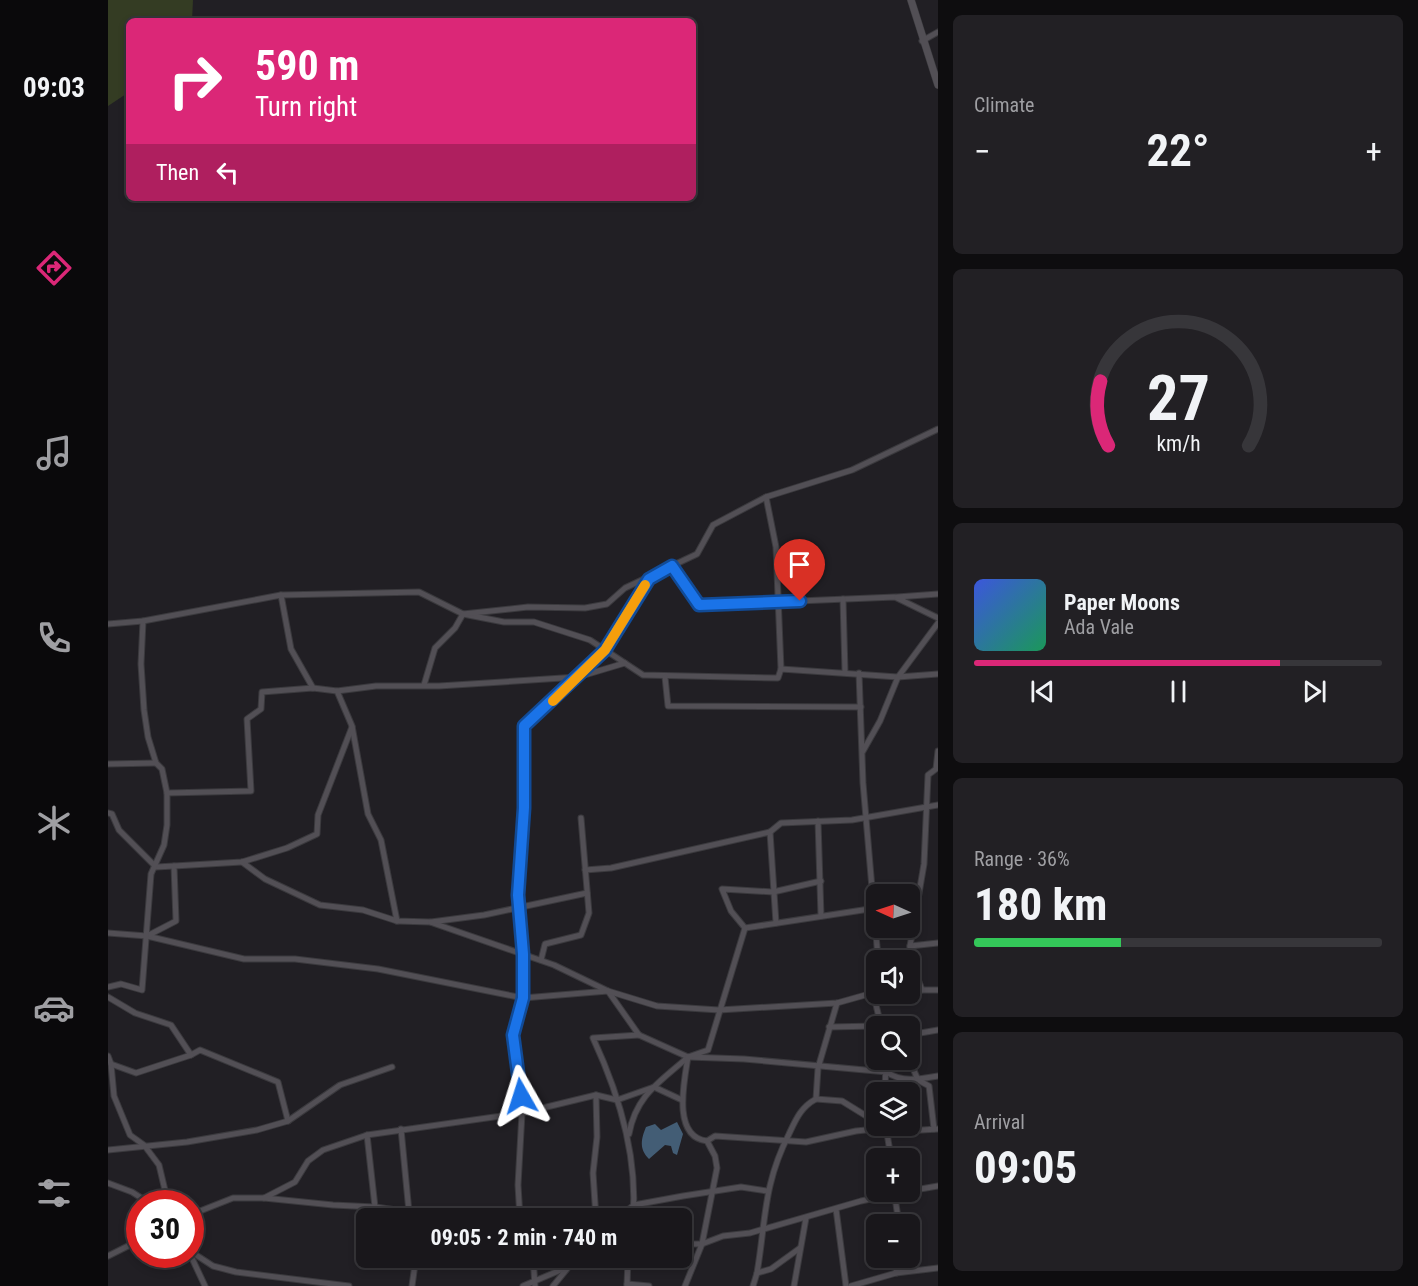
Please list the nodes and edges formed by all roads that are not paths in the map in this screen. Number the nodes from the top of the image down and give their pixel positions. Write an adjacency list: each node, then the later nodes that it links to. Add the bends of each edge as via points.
1 (911, 0): 3 (street)
2 (938, 32): 3 (street)
3 (922, 41): 4 (street)
4 (938, 86)
5 (938, 429): 6 (street, via 852,470)
6 (766, 497): 7 (street, via 713,525 698,554); 13 (street, via 776,547)
7 (672, 566): 8 (street); 13 (street, via 699,605)
8 (649, 579): 14 (street, via 626,588 607,604); 19 (street)
9 (938, 594): 11 (street)
10 (281, 595): 14 (street, via 419,592); 16 (street); 29 (street, via 291,649)
11 (895, 597): 12 (street); 15 (street)
12 (843, 599): 13 (street); 22 (street)
13 (779, 603): 21 (street)
14 (464, 614): 19 (street, via 504,622 534,622 590,640); 28 (street, via 435,648)
15 (938, 618)
16 (143, 621): 18 (street); 35 (street, via 144,710)
17 (938, 623): 27 (street)
18 (108, 624)
19 (605, 650): 20 (street); 25 (street)
20 (625, 663): 25 (street); 26 (street, via 643,675)
21 (781, 669): 22 (street); 26 (street, via 778,678)
22 (844, 672): 23 (street)
23 (859, 673): 27 (street); 31 (street)
24 (938, 674): 27 (street)
25 (578, 677): 28 (street); 55 (street, via 524,726)
26 (665, 677): 31 (street, via 668,706)
27 (898, 677): 34 (street)
28 (424, 685): 30 (street)
29 (313, 688): 30 (street); 38 (street, via 262,692 261,709 247,719 251,791)
30 (337, 692): 32 (street)
31 (861, 707): 34 (street)
32 (352, 726): 46 (street, via 318,815 317,834); 58 (street, via 368,814 381,840)
33 (938, 751): 37 (street)
34 (862, 753): 43 (street)
35 (156, 763): 36 (street); 38 (street, via 162,769)
36 (108, 764)
37 (937, 768): 40 (street, via 928,775)
38 (168, 793): 48 (street, via 167,825)
39 (938, 805): 40 (street)
40 (928, 808): 43 (street); 52 (street)
41 (108, 813): 48 (street, via 119,830)
42 (581, 818): 49 (street)
43 (866, 818): 44 (street); 51 (street)
44 (818, 821): 45 (street, via 781,823); 50 (street)
45 (770, 832): 49 (street); 53 (street)
46 (242, 862): 47 (street); 58 (street, via 265,879 320,905 363,910)
47 (174, 866): 48 (street); 63 (street, via 176,921)
48 (156, 867): 63 (street, via 151,874)
49 (585, 870): 54 (street)
50 (821, 881): 53 (street); 57 (street)
51 (873, 884)
52 (920, 891)
53 (773, 892): 60 (street); 61 (street, via 722,889 731,911)
54 (587, 893): 55 (street); 69 (street, via 589,913 581,935 545,944)
55 (520, 907): 59 (street); 68 (street)
56 (866, 909): 57 (street)
57 (821, 916): 60 (street)
58 (397, 921): 59 (street)
59 (430, 922): 68 (street)
60 (776, 923): 61 (street)
61 (745, 928): 79 (street)
62 (108, 933): 63 (street)
63 (147, 936): 71 (street, via 142,990 121,984); 77 (street, via 244,959 295,959 378,969)
64 (912, 938): 66 (street)
65 (938, 943): 66 (street)
66 (910, 946): 67 (street)
67 (910, 950)
68 (523, 954): 69 (street); 77 (street)
69 (541, 960): 73 (street)
70 (920, 985): 72 (street)
71 (108, 987)
72 (922, 990): 74 (street)
73 (608, 991): 77 (street); 79 (street, via 657,1006); 84 (street)
74 (937, 991)
75 (866, 995): 78 (street)
76 (108, 997): 85 (street, via 135,1013 171,1025)
77 (523, 998): 101 (street, via 513,1035)
78 (837, 1004): 79 (street); 81 (street)
79 (719, 1010): 87 (street, via 708,1050)
80 (866, 1026): 81 (street)
81 (829, 1027): 90 (street)
82 (938, 1030): 83 (street)
83 (920, 1033)
84 (639, 1035): 87 (street); 99 (street, via 593,1038)
85 (191, 1055): 88 (street, via 136,1073); 103 (street, via 200,1050 278,1082)
86 (108, 1056): 88 (street)
87 (688, 1057): 90 (street); 96 (street); 100 (street)
88 (111, 1064): 112 (street, via 118,1106 130,1135)
89 (392, 1067): 103 (street, via 340,1085)
90 (818, 1068): 92 (street); 98 (street)
91 (914, 1070): 94 (street)
92 (887, 1072): 94 (street, via 894,1078); 95 (street)
93 (938, 1076): 94 (street)
94 (918, 1080): 106 (street, via 929,1086)
95 (886, 1082)
96 (654, 1087): 99 (street); 100 (street); 109 (street, via 633,1114)
97 (596, 1095): 99 (street); 101 (street); 128 (street)
98 (816, 1099): 102 (street, via 842,1101); 111 (street, via 804,1105)
99 (617, 1100): 109 (street)
100 (682, 1100): 110 (street, via 688,1133)
101 (522, 1113): 104 (street); 127 (street)
102 (866, 1116)
103 (288, 1121): 112 (street, via 245,1134)
104 (401, 1129): 108 (street); 126 (street)
105 (866, 1129): 111 (street, via 815,1142)
106 (936, 1129): 107 (street)
107 (920, 1130)
108 (367, 1134): 121 (street, via 323,1150 308,1161 295,1182); 124 (street)
109 (628, 1138): 123 (street)
110 (707, 1141): 111 (street, via 715,1136); 119 (street, via 716,1156)
111 (784, 1143): 120 (street)
112 (144, 1145): 113 (street); 118 (street, via 159,1165)
113 (108, 1150)
114 (108, 1183): 117 (street)
115 (938, 1186): 116 (street)
116 (920, 1189)
117 (127, 1190)
118 (165, 1190)
119 (715, 1190): 120 (street, via 741,1187); 123 (street); 136 (street)
120 (767, 1191): 134 (street)
121 (264, 1198): 124 (street); 131 (street, via 233,1198)
122 (866, 1200): 132 (street)
123 (634, 1205): 129 (street); 130 (street)
124 (375, 1207): 125 (street)
125 (382, 1208)
126 (410, 1208)
127 (519, 1208)
128 (595, 1208)
129 (630, 1208)
130 (634, 1208)
131 (204, 1209)
132 (836, 1209): 133 (street); 162 (street)
133 (806, 1218): 134 (street); 138 (street)
134 (762, 1230): 136 (street, via 723,1236); 150 (street)
135 (692, 1244): 136 (street)
136 (702, 1244): 159 (street)
137 (126, 1247): 139 (street)
138 (800, 1248): 150 (street); 161 (street)
139 (108, 1256)
140 (204, 1261): 154 (street, via 236,1272)
141 (197, 1268): 153 (street)
142 (414, 1268): 155 (street)
143 (534, 1268): 151 (street)
144 (566, 1268): 151 (street)
145 (568, 1268): 157 (street)
146 (628, 1268): 152 (street)
147 (897, 1268): 149 (street)
148 (938, 1268): 149 (street)
149 (896, 1273): 163 (street)
150 (757, 1274): 160 (street)
151 (535, 1283): 156 (street)
152 (627, 1285): 158 (street)
153 (205, 1286)
154 (349, 1286)
155 (412, 1286)
156 (524, 1286)
157 (553, 1286)
158 (649, 1286)
159 (685, 1286)
160 (753, 1286)
161 (794, 1286)
162 (846, 1286)
163 (851, 1286)

